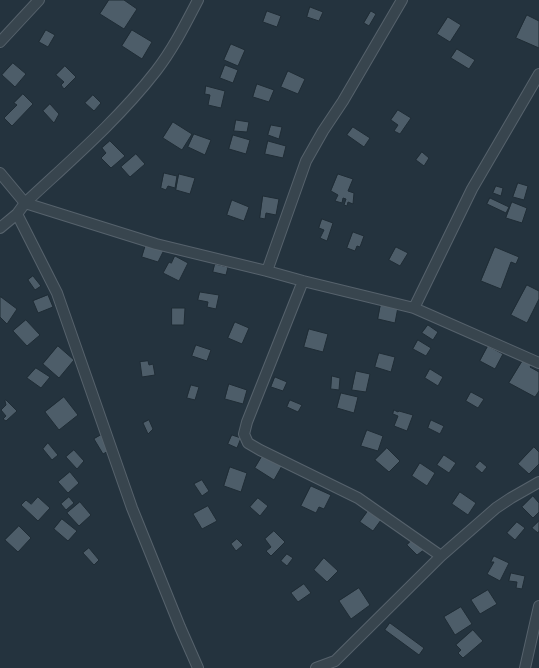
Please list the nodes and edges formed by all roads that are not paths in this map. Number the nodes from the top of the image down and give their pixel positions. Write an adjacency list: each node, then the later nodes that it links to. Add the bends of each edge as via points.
1 (39, 0): 4 (street)
2 (198, 0): 9 (street, via 181,34 128,104)
3 (402, 0): 12 (street, via 306,162)
4 (0, 42)
5 (539, 74): 6 (street)
6 (529, 90): 7 (street); 14 (street, via 472,189)
7 (539, 95)
8 (0, 173): 9 (street)
9 (26, 203): 10 (street); 12 (street, via 156,244)
10 (17, 214): 11 (street); 20 (street, via 57,293 132,508)
11 (0, 228)
12 (266, 271): 13 (street)
13 (303, 281): 14 (street); 17 (street, via 246,422 244,434 248,443 358,498)
14 (414, 308): 15 (street)
15 (539, 363)
16 (539, 482): 17 (street, via 496,508)
17 (441, 556): 19 (street)
18 (539, 606): 22 (street)
19 (335, 665): 21 (street)
20 (198, 668)
21 (316, 668)
22 (525, 668)

